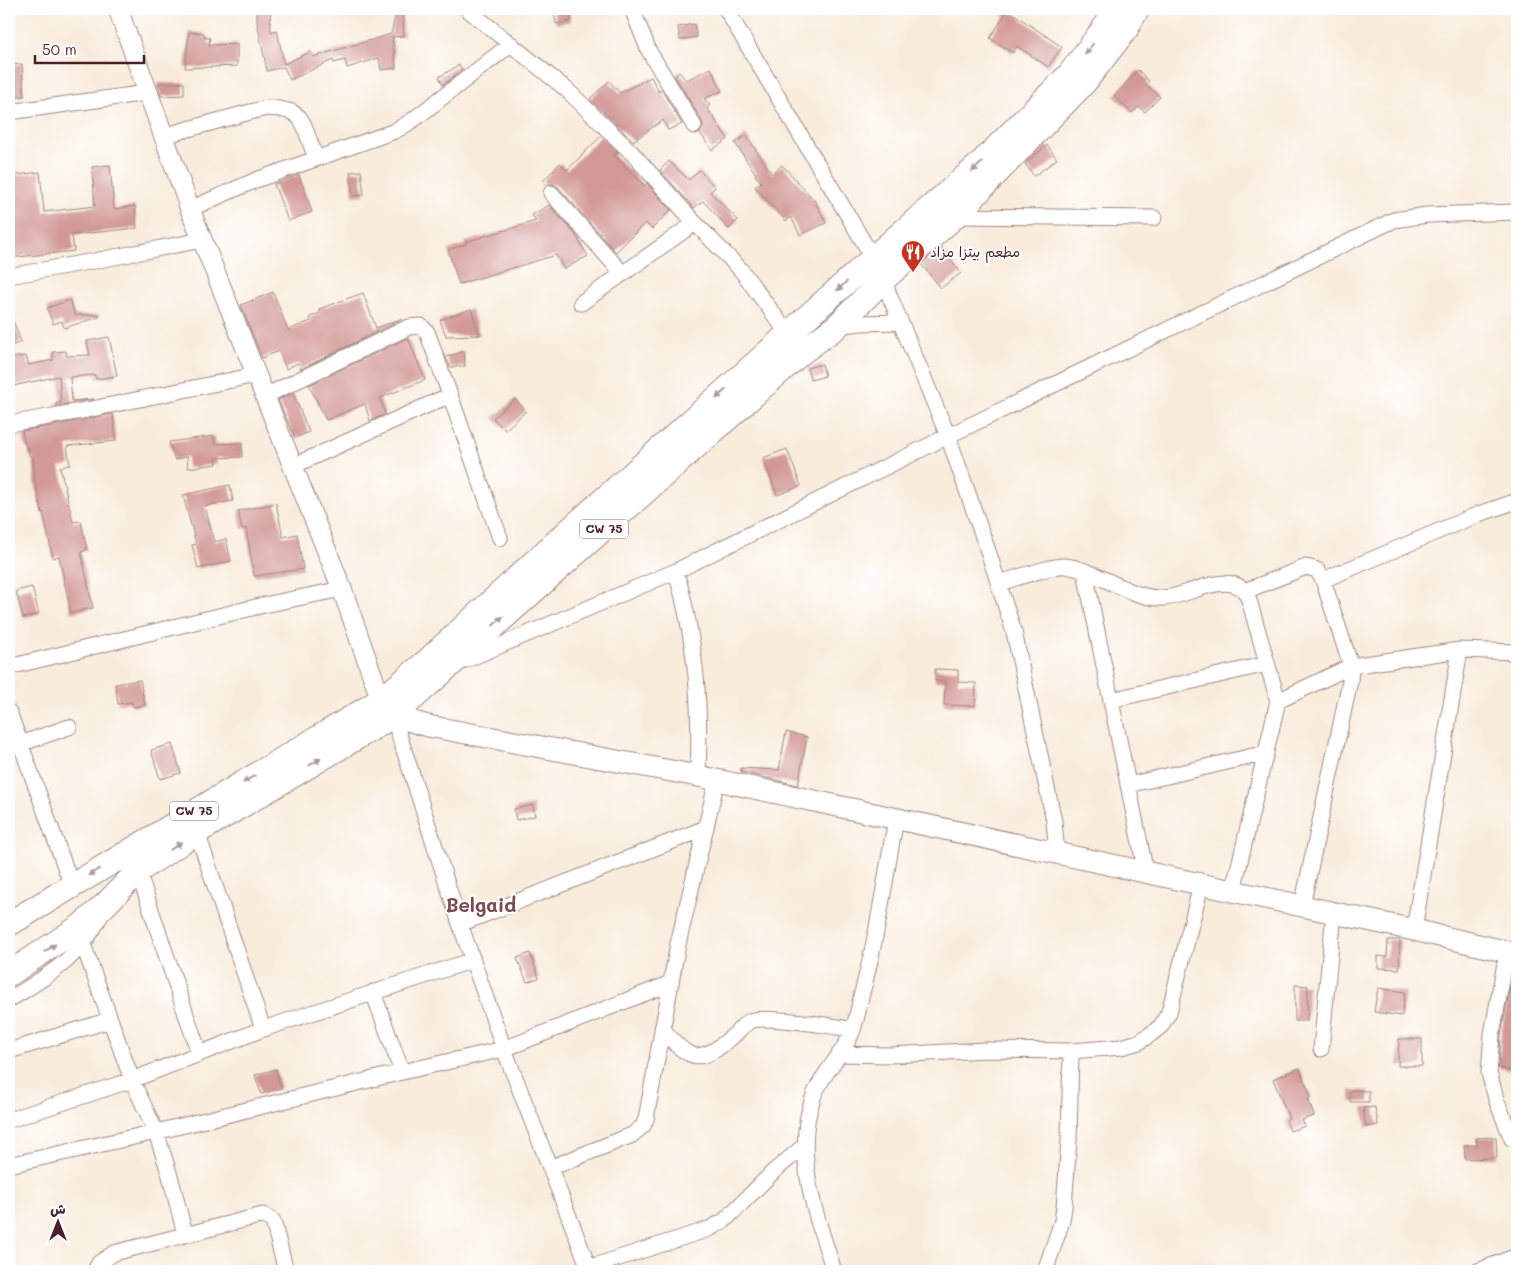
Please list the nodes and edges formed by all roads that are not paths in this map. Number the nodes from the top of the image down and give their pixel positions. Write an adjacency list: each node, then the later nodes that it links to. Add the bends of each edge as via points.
1 (118, 9): 8 (street)
2 (467, 9): 7 (street)
3 (632, 9): 10 (street, via 649,51)
4 (726, 9): 20 (street)
5 (1116, 9): 20 (main road, CW 75, one-way to 20, via 1069,75 980,165)
6 (1137, 9): 16 (main road, CW 75, via 1126,29 1084,83)
7 (511, 44): 12 (street, via 395,131); 18 (street, via 566,88 625,145)
8 (147, 93): 9 (street); 11 (street)
9 (9, 112)
10 (694, 126)
11 (163, 136): 12 (street, via 258,110 279,109 300,116); 14 (street)
12 (316, 159): 14 (street, via 256,180)
13 (550, 193): 21 (street)
14 (190, 209): 19 (street)
15 (1517, 212): 33 (street, via 1427,215 1394,220)
16 (954, 216): 17 (street); 23 (main road, CW 75)
17 (1154, 218)
18 (695, 223): 21 (street); 27 (street, via 741,270)
19 (202, 240): 22 (street); 29 (street)
20 (872, 258): 23 (street); 27 (main road, CW 75, one-way to 27)
21 (623, 274): 24 (street)
22 (9, 276)
23 (883, 280): 25 (street); 26 (main road, CW 75)
24 (581, 303)
25 (900, 322): 26 (street); 33 (street)
26 (836, 327): 28 (main road, CW 75)
27 (788, 334): 28 (street); 37 (main road, CW 75, one-way to 37)
28 (802, 352): 37 (main road, CW 75)
29 (256, 375): 31 (street); 32 (street)
30 (450, 395): 31 (street, via 425,328 415,326); 34 (street); 36 (street)
31 (265, 396): 34 (street)
32 (9, 424)
33 (948, 436): 38 (street); 41 (street)
34 (293, 466): 42 (street)
35 (1517, 501): 40 (street)
36 (500, 538)
37 (551, 561): 49 (main road, CW 75)
38 (676, 571): 49 (street, via 479,653); 57 (street, via 686,605 695,664)
39 (1085, 572): 41 (street, via 1064,565); 43 (street, via 1150,597 1171,597 1218,584 1239,586); 50 (street)
40 (1322, 580): 43 (street, via 1317,570 1306,567); 47 (street)
41 (998, 583): 62 (street, via 1014,632 1054,822)
42 (342, 588): 48 (street); 52 (street)
43 (1245, 591): 46 (street)
44 (1460, 650): 45 (street); 47 (street); 73 (street)
45 (1517, 652)
46 (1267, 664): 50 (street); 51 (street)
47 (1351, 666): 51 (street); 69 (street)
48 (9, 667)
49 (432, 668): 52 (main road, CW 75)
50 (1111, 700): 58 (street)
51 (1278, 701): 56 (street)
52 (387, 708): 57 (main road, via 428,726); 61 (main road, CW 75, one-way to 52); 63 (main road, CW 75, one-way to 63); 72 (street)
53 (9, 712): 55 (street)
54 (69, 727): 55 (street)
55 (20, 744): 66 (street)
56 (1266, 752): 58 (street); 67 (street)
57 (707, 778): 59 (main road); 60 (street)
58 (1128, 785): 64 (street)
59 (896, 819): 62 (main road); 84 (street, via 869,970)
60 (706, 828): 72 (street); 78 (street)
61 (197, 832): 63 (main road, CW 75, one-way to 61); 83 (street)
62 (1057, 854): 64 (main road)
63 (134, 861): 66 (main road, CW 75, one-way to 66); 68 (main road, CW 75); 89 (street)
64 (1146, 873): 65 (main road)
65 (1201, 885): 67 (main road); 88 (street, via 1171,1007 1160,1026 1130,1045)
66 (72, 886): 71 (main road, CW 75)
67 (1233, 891): 69 (main road)
68 (106, 904): 74 (street); 77 (main road, CW 75, one-way to 68, via 68,936)
69 (1302, 906): 70 (main road)
70 (1334, 913): 73 (main road); 86 (street)
71 (9, 924)
72 (460, 924): 76 (street)
73 (1414, 930): 75 (main road)
74 (84, 944): 80 (street, via 53,973); 81 (street)
75 (1514, 953): 95 (street, via 1492,1034 1489,1073)
76 (473, 960): 79 (street); 85 (street)
77 (9, 974)
78 (671, 983): 82 (street); 85 (street)
79 (373, 992): 83 (street); 91 (street)
80 (9, 1000)
81 (110, 1020): 87 (street); 92 (street)
82 (662, 1028): 84 (street, via 682,1051 700,1056 713,1052 751,1020 823,1024); 98 (street, via 643,1126 632,1135)
83 (263, 1029): 89 (street)
84 (853, 1030): 90 (street)
85 (504, 1049): 91 (street); 98 (street)
86 (1321, 1049)
87 (9, 1051)
88 (1071, 1051): 90 (street); 105 (street, via 1064,1207)
89 (199, 1053): 92 (street)
90 (839, 1054): 96 (street, via 814,1095)
91 (402, 1072): 94 (street)
92 (132, 1080): 93 (street); 94 (street)
93 (9, 1120)
94 (156, 1132): 97 (street); 99 (street)
95 (1512, 1139)
96 (804, 1146): 101 (street, via 724,1221); 104 (street, via 811,1196)
97 (9, 1165)
98 (550, 1168): 101 (street)
99 (185, 1234): 102 (street, via 114,1253 99,1263); 103 (street, via 263,1215 273,1221)
100 (1517, 1256): 106 (street)
101 (589, 1270)
102 (95, 1271)
103 (286, 1271)
104 (834, 1271)
105 (1045, 1271)
106 (1478, 1271)

